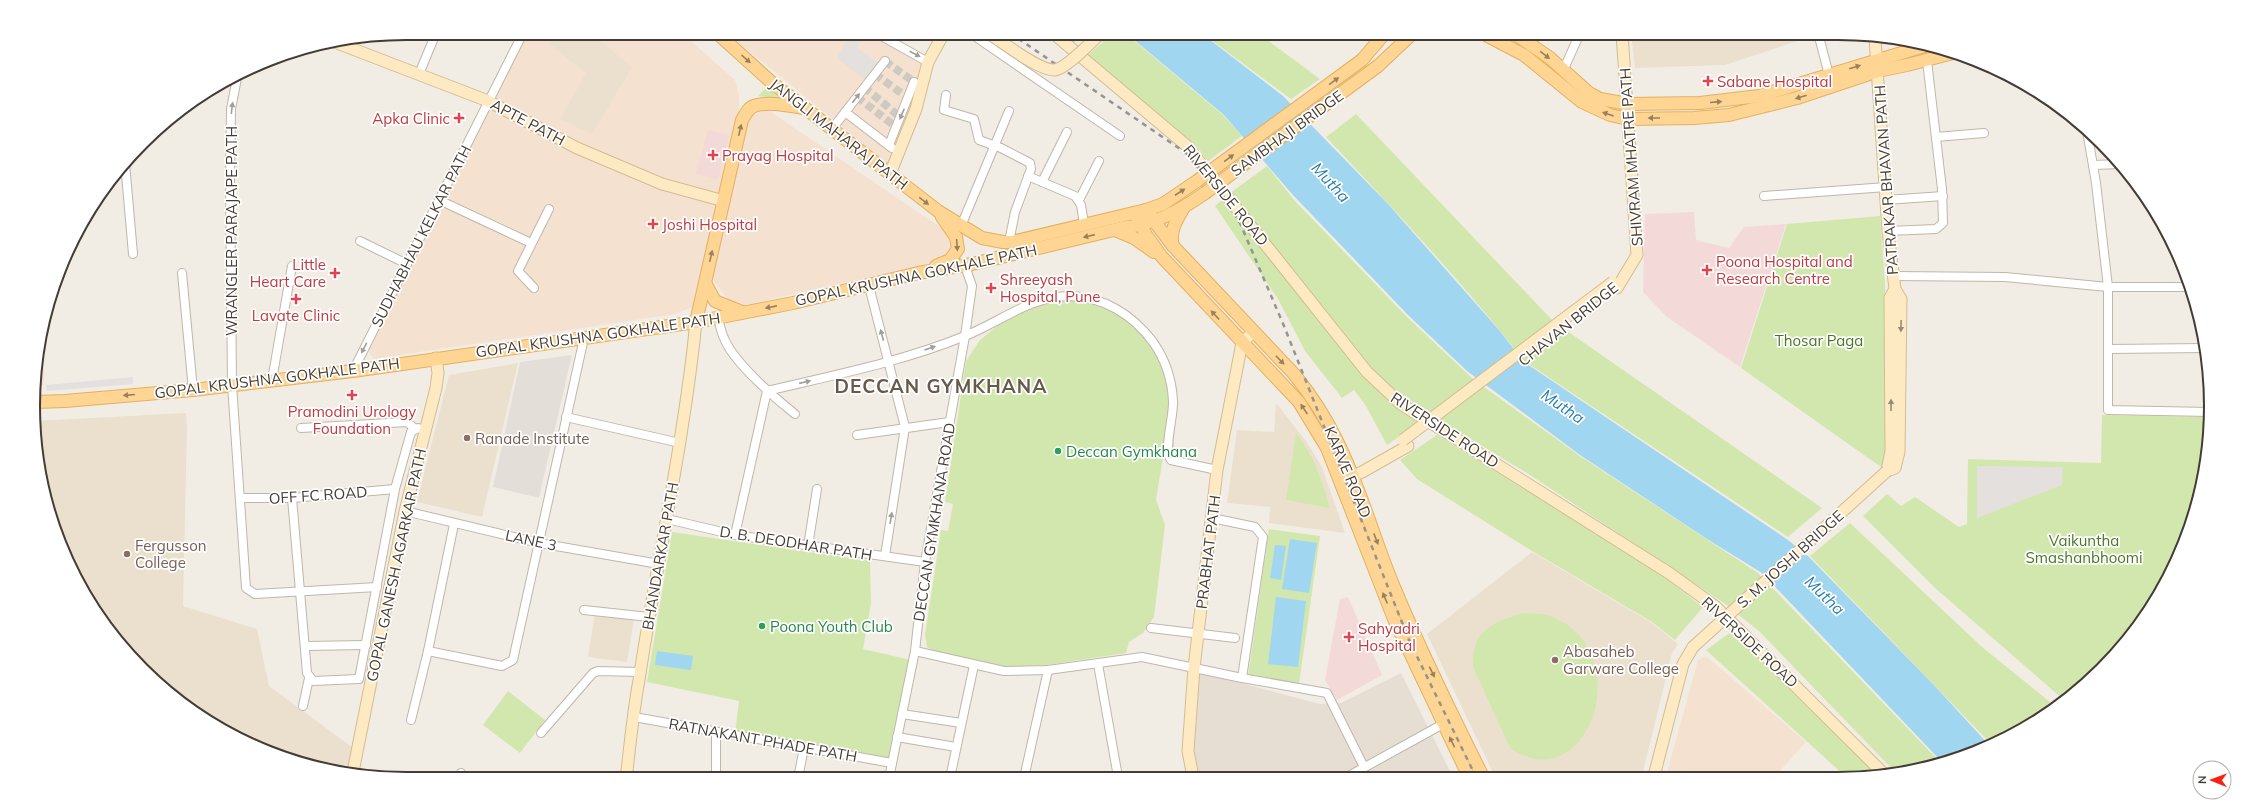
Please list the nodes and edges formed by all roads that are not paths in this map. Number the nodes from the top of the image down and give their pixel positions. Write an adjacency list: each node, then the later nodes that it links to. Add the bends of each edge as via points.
1 (433, 40): 26 (street)
2 (519, 40): 31 (street, SUDHABHAU KELKAR PATH)
3 (725, 40): 33 (main road, JANGLI MAHARAJ PATH, one-way to 33)
4 (889, 40): 23 (street, one-way to 23)
5 (940, 40): 23 (street)
6 (980, 40): 40 (street)
7 (999, 40): 9 (street, bridge, via 1041,67 1055,70 1065,66)
8 (1061, 40): 163 (street, RIVERSIDE ROAD, via 1187,146 1367,372 1390,395 1669,573 1716,607)
9 (1093, 40)
10 (1379, 40): 63 (main road, SAMBHAJI BRIDGE, one-way to 10, bridge, via 1162,204 1197,181 1362,60)
11 (1406, 40): 61 (main road, SAMBHAJI BRIDGE, bridge, via 1378,66)
12 (1497, 40): 36 (main road, one-way to 12, via 1610,115 1582,102 1524,55)
13 (1524, 40): 25 (main road, one-way to 25)
14 (1577, 40): 25 (street)
15 (1623, 40): 32 (street, SHIVRAM MHATRE PATH)
16 (1820, 40): 27 (street)
17 (1875, 42): 24 (street, PATRAKAR BHAVAN PATH)
18 (344, 45): 26 (street, APTE PATH)
19 (1918, 49): 24 (main road)
20 (1943, 55): 21 (main road)
21 (1927, 60): 24 (main road); 41 (street)
22 (885, 61): 35 (street, one-way to 22)
23 (928, 62): 45 (street, via 916,109)
24 (1877, 65): 27 (main road, one-way to 24); 36 (main road, one-way to 36, via 1798,98 1729,115); 53 (street, PATRAKAR BHAVAN PATH)
25 (1563, 70): 32 (main road, via 1600,99)
26 (419, 74): 31 (street, APTE PATH)
27 (1829, 75): 32 (main road, one-way to 27, via 1732,100 1759,96)
28 (236, 82): 100 (street, WRANGLER PARAJAPE PATH, one-way to 28, via 231,109)
29 (914, 82): 43 (street, one-way to 43)
30 (946, 95): 44 (street, via 944,110 974,119 977,138)
31 (488, 101): 56 (street, SUDHABHAU KELKAR PATH); 59 (street, APTE PATH, via 577,148 616,165 662,184)
32 (1628, 104): 36 (street, SHIVRAM MHATRE PATH)
33 (804, 108): 37 (main road, JANGLI MAHARAJ PATH); 59 (main road, one-way to 33, via 742,120 748,110 754,106 766,105)
34 (1009, 111): 44 (street)
35 (845, 112): 37 (street); 43 (street)
36 (1628, 118): 83 (street, SHIVRAM MHATRE PATH, via 1637,255)
37 (832, 129): 50 (main road, JANGLI MAHARAJ PATH)
38 (1067, 132): 52 (street)
39 (1984, 133): 41 (street)
40 (1120, 136)
41 (1936, 137): 55 (street)
42 (2089, 140): 48 (street)
43 (889, 146): 45 (street)
44 (993, 146): 51 (street, via 1030,163); 67 (street)
45 (898, 153): 50 (street)
46 (1099, 161): 57 (street)
47 (2112, 164): 48 (street)
48 (2093, 165): 85 (street)
49 (126, 171): 74 (street)
50 (890, 174): 62 (main road, JANGLI MAHARAJ PATH, one-way to 62)
51 (1028, 176): 52 (street); 71 (street)
52 (1042, 182): 57 (street)
53 (1886, 187): 54 (street); 58 (street, PATRAKAR BHAVAN PATH)
54 (1764, 196)
55 (1943, 196): 58 (street); 69 (street, via 1941,226 1936,229)
56 (439, 200): 72 (street); 76 (street, SUDHABHAU KELKAR PATH)
57 (1079, 200): 65 (street)
58 (1886, 200): 69 (street, PATRAKAR BHAVAN PATH)
59 (724, 201): 82 (main road, one-way to 59)
60 (549, 209): 72 (street)
61 (1183, 209): 64 (main road, SAMBHAJI BRIDGE); 73 (main road, via 1172,230)
62 (938, 211): 67 (main road, JANGLI MAHARAJ PATH); 80 (main road, one-way to 80, via 956,237 957,252 950,260)
63 (1141, 212): 64 (main road, KARVE ROAD); 65 (main road); 66 (main road, KARVE ROAD)
64 (1154, 222): 66 (main road, GOPAL KRUSHNA GOKHALE PATH); 73 (main road, KARVE ROAD)
65 (1084, 224): 71 (main road)
66 (1141, 226): 68 (main road, GOPAL KRUSHNA GOKHALE PATH); 75 (main road, KARVE ROAD)
67 (963, 227): 71 (main road, GOPAL KRUSHNA GOKHALE PATH, via 982,238)
68 (1115, 230): 75 (main road, via 1134,238); 78 (main road, GOPAL KRUSHNA GOKHALE PATH, one-way to 78)
69 (1888, 231): 81 (street, PATRAKAR BHAVAN PATH)
70 (360, 241): 76 (street)
71 (1006, 242)
72 (532, 244): 87 (street, via 518,271)
73 (1173, 246): 90 (main road, KARVE ROAD)
74 (133, 254)
75 (1162, 257): 93 (main road, KARVE ROAD, one-way to 75)
76 (407, 264): 98 (street, SUDHABHAU KELKAR PATH, one-way to 98)
77 (292, 266): 99 (street)
78 (965, 266): 80 (main road, GOPAL KRUSHNA GOKHALE PATH); 91 (street, DECCAN GYMKHANA ROAD, via 972,286)
79 (182, 273): 101 (street)
80 (918, 274): 84 (main road, GOPAL KRUSHNA GOKHALE PATH)
81 (1894, 276): 85 (street, via 2005,277); 114 (street, PATRAKAR BHAVAN PATH, via 1895,289 1890,298 1891,451)
82 (705, 283): 88 (main road, via 715,301); 89 (main road)
83 (1618, 283): 115 (street, CHAVAN BRIDGE, via 1446,419)
84 (869, 286): 88 (main road, GOPAL KRUSHNA GOKHALE PATH, one-way to 88); 97 (street, one-way to 84)
85 (2108, 287): 86 (street); 95 (street)
86 (2185, 287)
87 (534, 288)
88 (743, 312): 89 (main road, GOPAL KRUSHNA GOKHALE PATH)
89 (707, 320): 92 (main road, GOPAL KRUSHNA GOKHALE PATH); 102 (street); 112 (street, BHANDARKAR PATH, via 695,334)
90 (1253, 332): 93 (street); 115 (main road, KARVE ROAD, one-way to 115, via 1309,393 1339,443)
91 (965, 336): 97 (street, one-way to 91); 107 (street, DECCAN GYMKHANA ROAD); 113 (street, via 1031,303 1050,298 1080,297 1118,310 1134,321 1148,336 1168,371 1174,402 1169,458 1174,462)
92 (584, 338): 96 (main road, GOPAL KRUSHNA GOKHALE PATH); 106 (street)
93 (1242, 344): 113 (street, PRABHAT PATH); 116 (main road, KARVE ROAD, one-way to 93, via 1327,448 1298,402)
94 (2199, 348): 95 (street)
95 (2108, 349): 104 (street, via 2108,410)
96 (436, 358): 98 (main road, GOPAL KRUSHNA GOKHALE PATH); 110 (street, GOPAL GANESH AGARKAR PATH, via 436,388)
97 (889, 363): 102 (street, one-way to 97); 108 (street)
98 (353, 371): 99 (main road, GOPAL KRUSHNA GOKHALE PATH)
99 (272, 380): 100 (main road, GOPAL KRUSHNA GOKHALE PATH)
100 (232, 385): 101 (main road, GOPAL KRUSHNA GOKHALE PATH); 119 (street, WRANGLER PARAJAPE PATH)
101 (193, 390): 103 (main road, GOPAL KRUSHNA GOKHALE PATH, one-way to 103)
102 (767, 391): 105 (street); 125 (street)
103 (40, 402)
104 (2204, 412)
105 (795, 414)
106 (566, 417): 112 (street); 126 (street)
107 (949, 422): 108 (street); 129 (street, DECCAN GYMKHANA ROAD)
108 (905, 427): 111 (street); 128 (street, one-way to 108)
109 (301, 428): 110 (street, via 407,422)
110 (420, 430): 117 (street, via 412,432); 121 (street, GOPAL GANESH AGARKAR PATH)
111 (857, 435)
112 (680, 443): 123 (street, BHANDARKAR PATH)
113 (1217, 470): 122 (street, PRABHAT PATH)
114 (1887, 471): 175 (street, S. M. JOSHI BRIDGE, bridge, via 1693,646 1683,664)
115 (1351, 473): 116 (street, CHAVAN BRIDGE); 174 (main road, KARVE ROAD, one-way to 174, via 1393,586)
116 (1339, 478): 154 (main road, KARVE ROAD, one-way to 116, via 1385,598)
117 (395, 489): 120 (street, OFF FC ROAD); 131 (street)
118 (817, 489): 127 (street)
119 (241, 498): 120 (street, OFF FC ROAD); 132 (street, WRANGLER PARAJAPE PATH, via 246,588 255,594)
120 (292, 498): 132 (street)
121 (405, 511): 124 (street, LANE 3); 162 (street, GOPAL GANESH AGARKAR PATH)
122 (1212, 518): 136 (street, PRABHAT PATH); 148 (street, via 1255,527 1263,538)
123 (667, 519): 125 (street, D. B. DEODHAR PATH); 130 (street, BHANDARKAR PATH)
124 (454, 524): 126 (street, LANE 3); 140 (street)
125 (735, 535): 127 (street, D. B. DEODHAR PATH)
126 (540, 543): 130 (street, LANE 3); 140 (street, via 511,663 502,666)
127 (808, 546): 128 (street, D. B. DEODHAR PATH)
128 (885, 556): 129 (street, D. B. DEODHAR PATH)
129 (925, 562): 141 (street, DECCAN GYMKHANA ROAD)
130 (659, 564): 134 (street, BHANDARKAR PATH)
131 (377, 587): 132 (street); 138 (street)
132 (300, 592): 139 (street)
133 (584, 610): 134 (street)
134 (650, 617): 146 (street, BHANDARKAR PATH)
135 (1151, 628): 136 (street)
136 (1198, 634): 137 (street); 144 (street, PRABHAT PATH)
137 (1235, 638)
138 (366, 645): 139 (street); 147 (street, via 359,679 313,681)
139 (305, 646): 147 (street, via 306,673)
140 (428, 651): 152 (street)
141 (915, 651): 143 (street); 150 (street, DECCAN GYMKHANA ROAD)
142 (1098, 664): 144 (street, via 1142,657); 145 (street); 170 (street)
143 (974, 665): 145 (street, via 1004,671); 153 (street)
144 (1194, 668): 148 (street); 171 (street, PRABHAT PATH, via 1188,750)
145 (1048, 670): 169 (street)
146 (640, 672): 151 (street, BHANDARKAR PATH); 156 (street, via 593,672)
147 (309, 678): 149 (street)
148 (1242, 678): 161 (street, via 1327,693)
149 (303, 706)
150 (902, 714): 153 (street); 157 (street, DECCAN GYMKHANA ROAD)
151 (634, 718): 155 (street, RATNAKANT PHADE PATH); 164 (street, BHANDARKAR PATH)
152 (411, 720)
153 (962, 723): 158 (street)
154 (1443, 724): 161 (street); 173 (main road, KARVE ROAD, one-way to 154)
155 (716, 732): 159 (street, RATNAKANT PHADE PATH); 165 (street)
156 (541, 733)
157 (897, 737): 158 (street); 160 (street, DECCAN GYMKHANA ROAD)
158 (956, 747): 168 (street)
159 (804, 748): 160 (street, RATNAKANT PHADE PATH); 166 (street)
160 (892, 763): 167 (street, DECCAN GYMKHANA ROAD)
161 (1364, 767): 172 (street)
162 (354, 768)
163 (1880, 770)
164 (627, 772)
165 (716, 772)
166 (799, 772)
167 (890, 772)
168 (951, 772)
169 (1025, 772)
170 (1117, 772)
171 (1192, 772)
172 (1356, 772)
173 (1467, 772)
174 (1481, 772)
175 (1655, 772)

